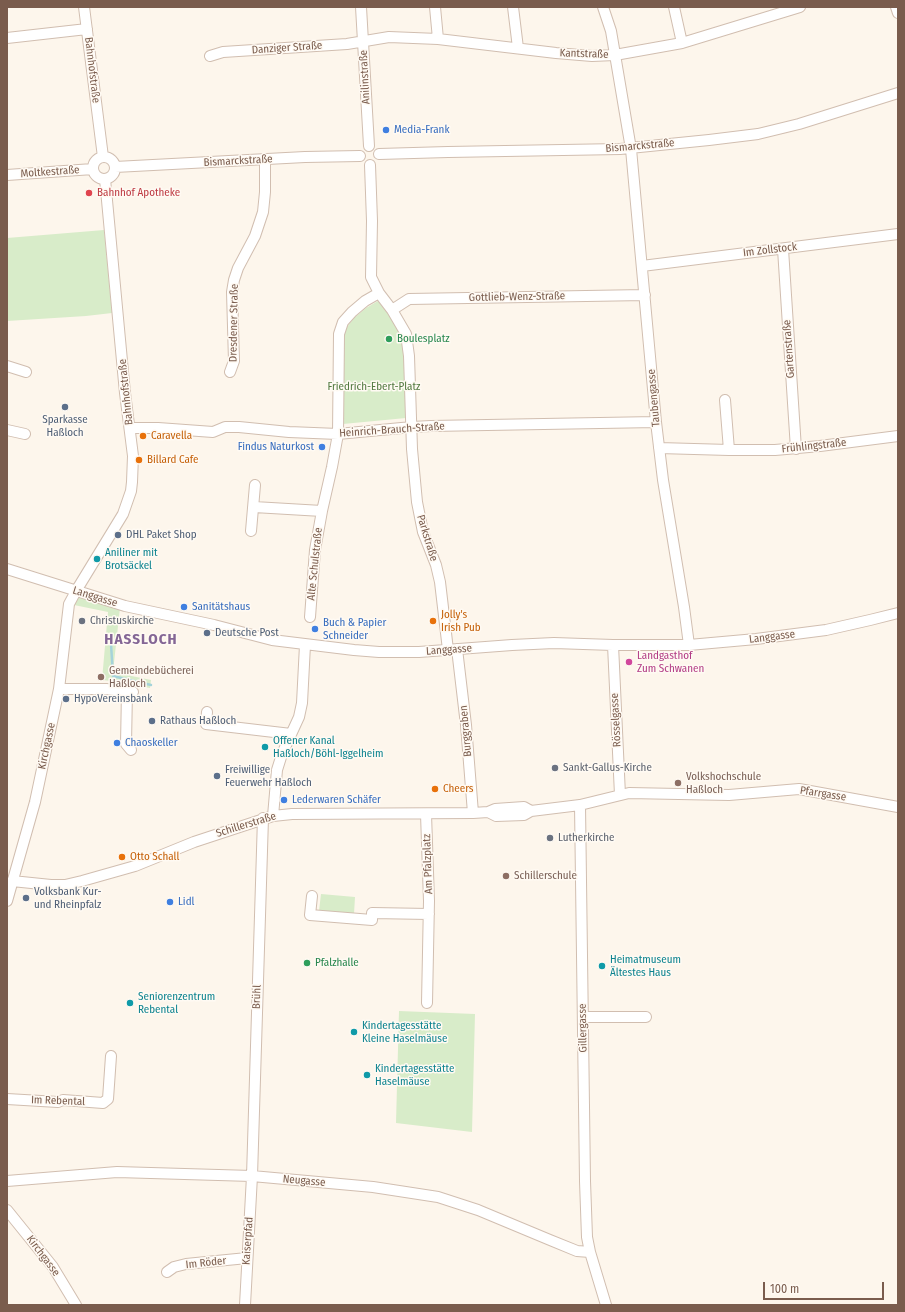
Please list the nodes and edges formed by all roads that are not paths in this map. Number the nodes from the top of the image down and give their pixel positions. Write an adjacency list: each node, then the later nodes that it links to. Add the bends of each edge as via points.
1 (84, 7): 10 (street, Bahnhofstraße)
2 (361, 7): 13 (street, Anilinstraße)
3 (435, 7): 12 (street)
4 (513, 7): 15 (street)
5 (603, 7): 16 (street, Taubengasse)
6 (674, 7): 14 (street)
7 (800, 7): 14 (street, Kantstraße)
8 (896, 7): 9 (street)
9 (898, 13)
10 (87, 29): 11 (street); 23 (street, Bahnhofstraße)
11 (7, 38)
12 (438, 39): 13 (street, Kantstraße, via 389,36); 15 (street, Kantstraße)
13 (363, 41): 17 (street, Danziger Straße, via 223,52); 19 (street, Anilinstraße)
14 (682, 43): 16 (street, Kantstraße)
15 (518, 48): 16 (street, Kantstraße, via 592,56)
16 (615, 55): 20 (street, Taubengasse)
17 (210, 56)
18 (897, 94): 20 (street, Bismarckstraße, via 758,134)
19 (369, 146): 21 (street); 22 (street, via 362,150)
20 (631, 148): 21 (street, Bismarckstraße); 32 (street, Taubengasse)
21 (379, 154): 25 (street, via 378,160)
22 (360, 156): 24 (street, Bismarckstraße); 25 (street, via 364,163)
23 (103, 157): 26 (street, via 112,161); 27 (street, via 97,160)
24 (265, 160): 26 (street, Bismarckstraße); 38 (street, Dresdener Straße, via 266,192 263,212 255,236 238,268 232,292 234,361)
25 (370, 165): 33 (street, via 371,277)
26 (115, 167): 29 (street, via 111,176)
27 (93, 169): 28 (street, Moltkestraße); 29 (street, via 98,178)
28 (7, 175)
29 (105, 179): 42 (street, Bahnhofstraße)
30 (898, 234): 31 (street, Im Zollstock)
31 (783, 249): 32 (street, Im Zollstock); 48 (street, Gartenstraße)
32 (642, 266): 34 (street, Taubengasse)
33 (379, 293): 35 (street); 45 (street, via 352,312 339,334)
34 (645, 295): 35 (street, Gottlieb-Wenz-Straße, via 409,299); 40 (street, Taubengasse)
35 (392, 310): 41 (street, via 406,334)
36 (7, 366): 37 (street)
37 (26, 372)
38 (230, 372)
39 (725, 400): 49 (street)
40 (656, 422): 41 (street, Heinrich-Brauch-Straße); 47 (street, Taubengasse)
41 (412, 426): 45 (street, Heinrich-Brauch-Straße); 61 (street, Parkstraße, via 417,502 423,532 440,582)
42 (130, 428): 45 (street, Heinrich-Brauch-Straße, via 213,432 226,427 239,427); 55 (street, Bahnhofstraße, via 133,476 128,502 118,524)
43 (7, 430): 44 (street)
44 (25, 434)
45 (338, 434): 52 (street, Alte Schulstraße)
46 (898, 436): 48 (street, Frühlingstraße)
47 (659, 448): 49 (street, Frühlingstraße); 60 (street, Taubengasse)
48 (796, 449): 49 (street, Frühlingstraße)
49 (729, 450)
50 (255, 485): 51 (street)
51 (254, 507): 52 (street); 53 (street)
52 (322, 511): 57 (street, Alte Schulstraße, via 315,550)
53 (250, 531)
54 (7, 569): 55 (street, Langgasse)
55 (76, 591): 58 (street, Langgasse, via 125,606 272,640); 62 (street, Kirchgasse, via 69,604)
56 (898, 613): 60 (street, Langgasse, via 826,630)
57 (310, 617)
58 (305, 645): 61 (street, Langgasse, via 400,653); 64 (street, via 302,703)
59 (613, 645): 60 (street, Langgasse); 61 (street, Langgasse, via 554,643); 66 (street, Rösselgasse)
60 (688, 646)
61 (452, 650): 69 (street, Burggraben, via 466,725)
62 (59, 689): 65 (street, via 130,691 126,744); 73 (street, Kirchgasse, via 35,802)
63 (207, 712): 64 (street, via 206,724)
64 (291, 734): 71 (street, via 277,770)
65 (131, 750)
66 (620, 795): 67 (street, Pfarrgasse); 68 (street, Pfarrgasse, via 729,795 799,789)
67 (580, 805): 69 (street, Schillerstraße, via 531,811 524,807 495,809); 78 (street, Gillergasse)
68 (898, 807)
69 (473, 813): 70 (street, Schillerstraße)
70 (426, 814): 71 (street, Schillerstraße); 76 (street, Am Pfalzplatz)
71 (273, 816): 72 (street, Schillerstraße)
72 (263, 818): 73 (street, Schillerstraße, via 135,866 82,881 51,885); 82 (street, Brühl)
73 (12, 881): 75 (street, Kirchgasse)
74 (312, 896): 76 (street, via 310,915 372,920 372,912)
75 (7, 900)
76 (429, 914): 77 (street, Am Pfalzplatz)
77 (427, 1003)
78 (583, 1017): 79 (street); 85 (street, Gillergasse, via 585,1181)
79 (646, 1017)
80 (111, 1056): 81 (street, Im Rebental, via 108,1099 103,1103)
81 (7, 1100)
82 (252, 1176): 83 (street, Neugasse, via 117,1172); 85 (street, Neugasse, via 373,1187 438,1197 478,1210 550,1240); 86 (street, Kaiserpfad)
83 (7, 1181)
84 (7, 1212): 88 (street, Kirchgasse, via 53,1268)
85 (590, 1252): 90 (street, Gillergasse)
86 (247, 1258): 87 (street, Im Röder, via 186,1264); 89 (street, Kaiserpfad)
87 (167, 1272)
88 (76, 1305)
89 (245, 1305)
90 (606, 1305)

